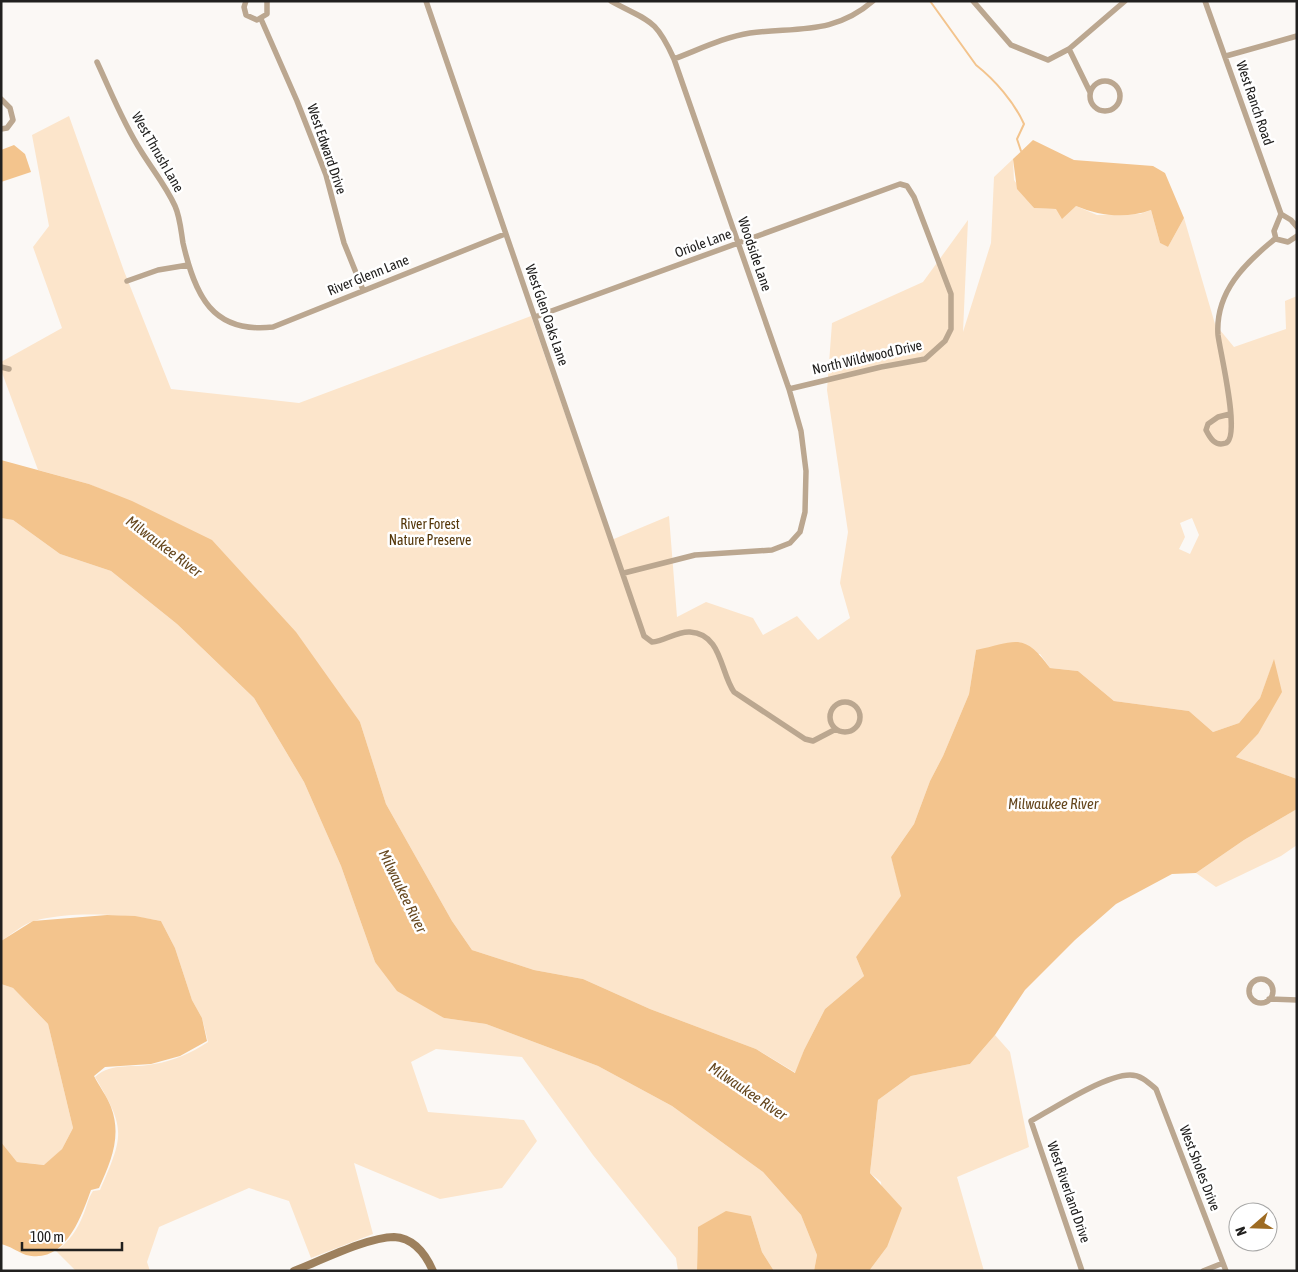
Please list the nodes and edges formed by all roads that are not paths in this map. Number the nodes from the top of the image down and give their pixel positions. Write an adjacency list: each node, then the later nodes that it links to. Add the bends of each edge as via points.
1 (246, 1): 9 (street, via 246,15 253,20)
2 (267, 1): 9 (street, via 268,10)
3 (426, 1): 20 (street, West Glen Oaks Lane)
4 (611, 1): 13 (street, Woodside Lane, via 653,22)
5 (873, 1): 13 (street, via 830,26 740,36)
6 (973, 1): 11 (street, via 1011,45 1048,60)
7 (1124, 1): 11 (street)
8 (1205, 1): 12 (street, West Ranch Road)
9 (262, 19): 26 (street, West Edward Drive, via 326,175 344,243)
10 (1297, 36): 12 (street)
11 (1068, 49): 15 (street)
12 (1226, 56): 18 (street, West Ranch Road)
13 (674, 59): 23 (street, Woodside Lane)
14 (97, 62): 24 (street, West Thrush Lane, via 123,119 176,208)
15 (1090, 92): 15 (street, via 1090,102 1101,111 1114,108 1119,100 1115,86 1106,81 1096,84)
16 (1, 98): 17 (street, via 10,108 13,120 7,128)
17 (1, 129)
18 (1281, 214): 19 (street); 22 (street, via 1274,231)
19 (1297, 227)
20 (505, 234): 26 (street, River Glenn Lane); 27 (street, West Glen Oaks Lane)
21 (1297, 236): 22 (street, via 1285,243)
22 (1276, 238): 33 (street, via 1238,273 1225,294 1218,335)
23 (738, 244): 27 (street, Oriole Lane); 29 (street, Oriole Lane, via 900,184 907,186 914,196 951,294 952,329); 32 (street, Woodside Lane)
24 (188, 265): 25 (street, via 158,270); 28 (street, West Thrush Lane, via 199,294 210,308 223,320)
25 (127, 281)
26 (363, 290): 28 (street, River Glenn Lane, via 273,327)
27 (535, 317): 34 (street, West Glen Oaks Lane)
28 (238, 326)
29 (946, 341): 32 (street, North Wildwood Drive, via 926,359)
30 (1, 367): 31 (street)
31 (9, 369)
32 (789, 389): 34 (street, Woodside Lane, via 805,449 807,492 800,532 790,543 772,550 695,555)
33 (1230, 414): 33 (street, via 1230,439 1219,444 1210,439 1206,430 1208,424)
34 (624, 573): 35 (street, West Glen Oaks Lane, via 644,636 652,642 679,633 701,635 711,641 734,692 805,739 813,740)
35 (836, 729): 35 (street, via 846,732 855,729 860,720 856,706 847,702 834,707 830,721)
36 (1270, 999): 36 (street, via 1272,988 1269,982 1258,979 1252,984 1249,991 1255,1001); 37 (street)
37 (1297, 1000)
38 (1031, 1121): 39 (street, West Sholes Drive, via 1114,1077 1131,1075 1143,1078 1156,1089); 42 (street, West Riverland Drive)
39 (1223, 1263): 43 (street); 44 (street, West Sholes Drive)
40 (294, 1271): 41 (street, via 371,1242 394,1237 419,1248)
41 (433, 1271)
42 (1082, 1271)
43 (1203, 1271)
44 (1226, 1271)

